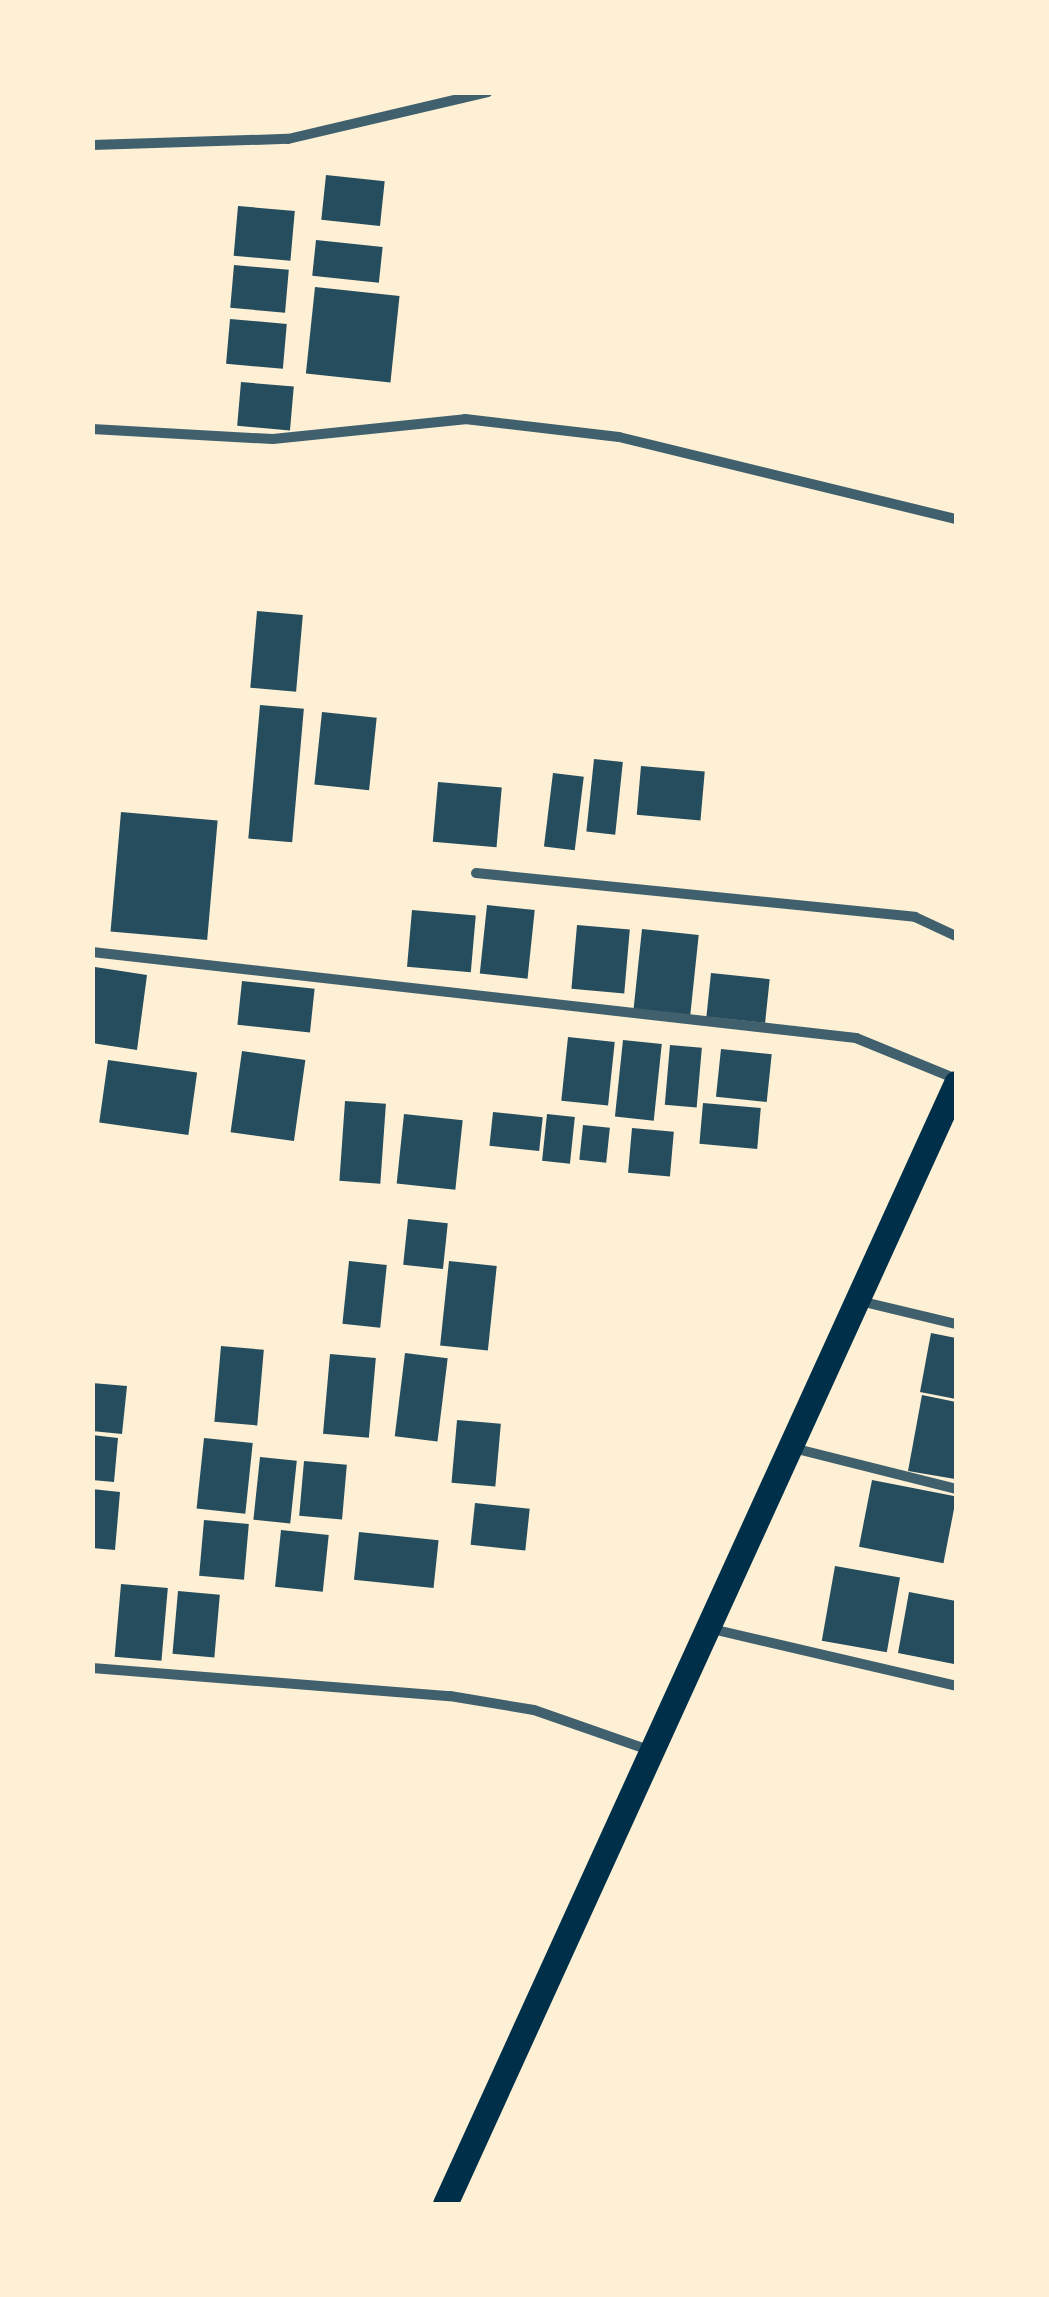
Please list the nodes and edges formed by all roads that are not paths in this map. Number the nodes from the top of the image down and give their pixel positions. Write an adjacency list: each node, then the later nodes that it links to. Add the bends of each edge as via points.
1 (488, 92): 2 (street, via 288,139)
2 (92, 145)
3 (92, 429): 4 (street, via 273,439 466,419 620,437)
4 (956, 519)
5 (476, 873): 6 (street, via 915,917)
6 (956, 936)
7 (92, 952): 8 (street, via 856,1038)
8 (956, 1081): 9 (main road)
9 (864, 1302): 10 (street); 11 (main road)
10 (956, 1324)
11 (797, 1448): 12 (street); 13 (main road)
12 (956, 1489)
13 (712, 1629): 15 (street); 16 (main road)
14 (92, 1668): 16 (street, via 450,1696 534,1710)
15 (956, 1686)
16 (657, 1753): 17 (main road)
17 (446, 2204)

